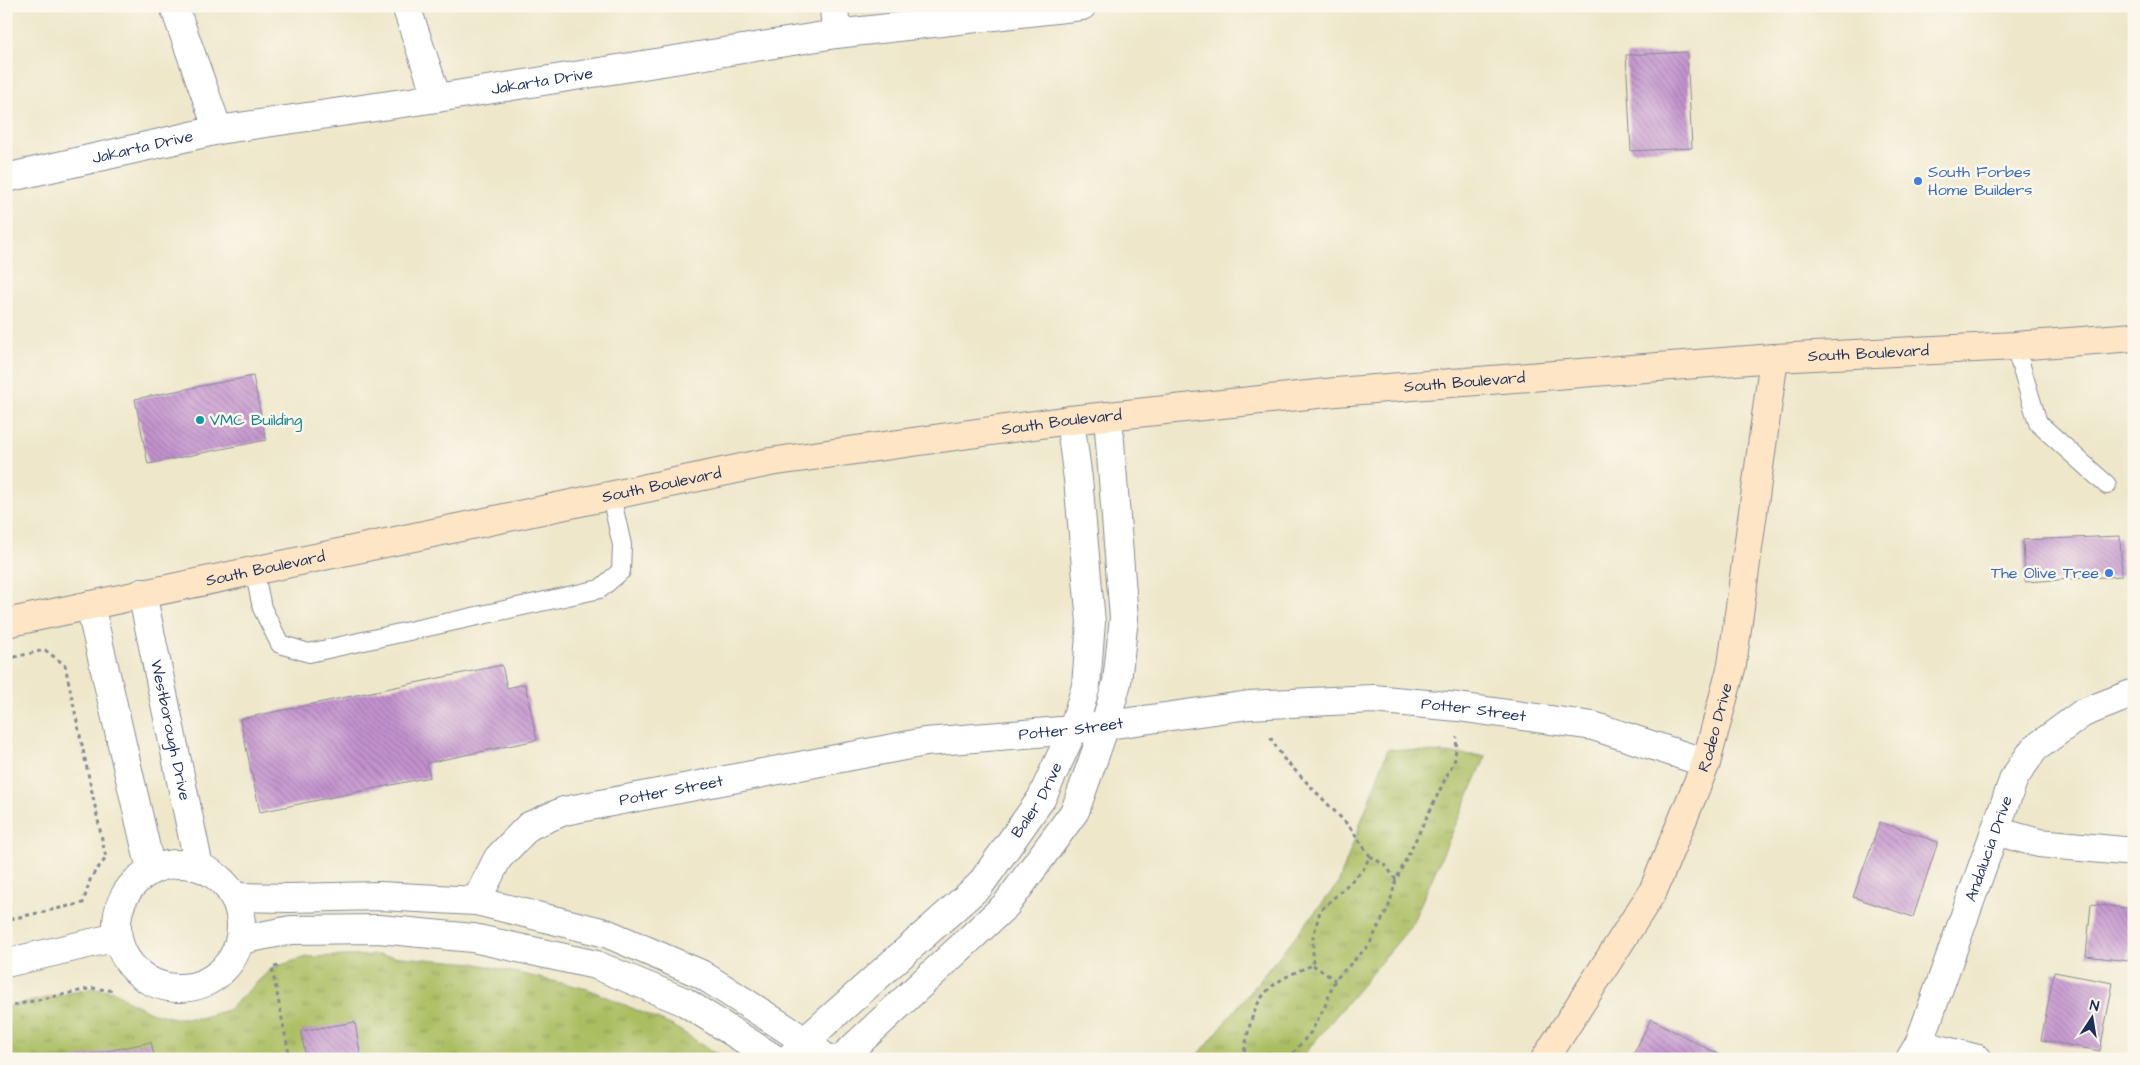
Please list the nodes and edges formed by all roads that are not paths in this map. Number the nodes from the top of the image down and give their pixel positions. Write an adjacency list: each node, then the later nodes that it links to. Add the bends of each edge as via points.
1 (174, 6): 8 (street)
2 (406, 6): 7 (street)
3 (834, 6): 6 (street)
4 (1082, 6): 5 (street, Jakarta Drive)
5 (1045, 8): 6 (street, Jakarta Drive)
6 (836, 34): 7 (street, Jakarta Drive)
7 (437, 98): 8 (street, Jakarta Drive)
8 (218, 130): 9 (street, Jakarta Drive)
9 (6, 178)
10 (2134, 337): 11 (main road, South Boulevard)
11 (2014, 346): 12 (main road, South Boulevard); 15 (lane, via 2038,422)
12 (1774, 358): 13 (main road, South Boulevard, via 1336,392); 24 (main road, Rodeo Drive, via 1732,666)
13 (1108, 417): 14 (main road, South Boulevard); 22 (street, Baler Drive, via 1124,618 1117,682)
14 (1070, 420): 16 (main road, South Boulevard, via 770,462); 23 (street, Baler Drive, via 1090,622 1086,686)
15 (2107, 485)
16 (611, 496): 17 (main road, South Boulevard); 17 (lane, via 622,545 621,571 600,589 309,653 280,644 262,608)
17 (254, 569): 18 (main road, South Boulevard)
18 (142, 593): 19 (main road, South Boulevard); 27 (street, Westborough Drive)
19 (90, 605): 20 (main road, South Boulevard); 28 (street)
20 (6, 623)
21 (2134, 693): 25 (street, Andalucia Drive, via 2083,712 2034,749 2014,778)
22 (1105, 726): 23 (street, Potter Street); 24 (street, Potter Street, via 1250,705 1374,698 1593,726); 38 (street, Baler Drive, via 1075,811 1006,904)
23 (1074, 730): 30 (street, Potter Street, via 925,742 564,811 529,826 498,858); 34 (street, Baler Drive, via 1041,799 980,885)
24 (1706, 763): 39 (main road, Rodeo Drive, via 1653,891)
25 (1995, 831): 26 (street, via 2039,843); 35 (street, Andalucia Drive)
26 (2134, 852)
27 (199, 867): 28 (street, via 166,865); 29 (street, via 225,884)
28 (151, 870): 31 (street, via 134,882 122,898 116,918)
29 (234, 897): 30 (street, via 380,896); 32 (street, via 242,925)
30 (476, 901): 34 (street, via 606,933 701,974)
31 (117, 937): 32 (street, via 124,958 138,974 156,985 177,989 198,986 218,976 232,960); 33 (street)
32 (240, 940): 36 (street, via 291,930 379,929 473,938 511,946 596,965 685,1002)
33 (6, 963)
34 (797, 1050): 37 (street)
35 (1915, 1051): 40 (street)
36 (775, 1059)
37 (827, 1059)
38 (841, 1059)
39 (1545, 1059)
40 (1978, 1059)

